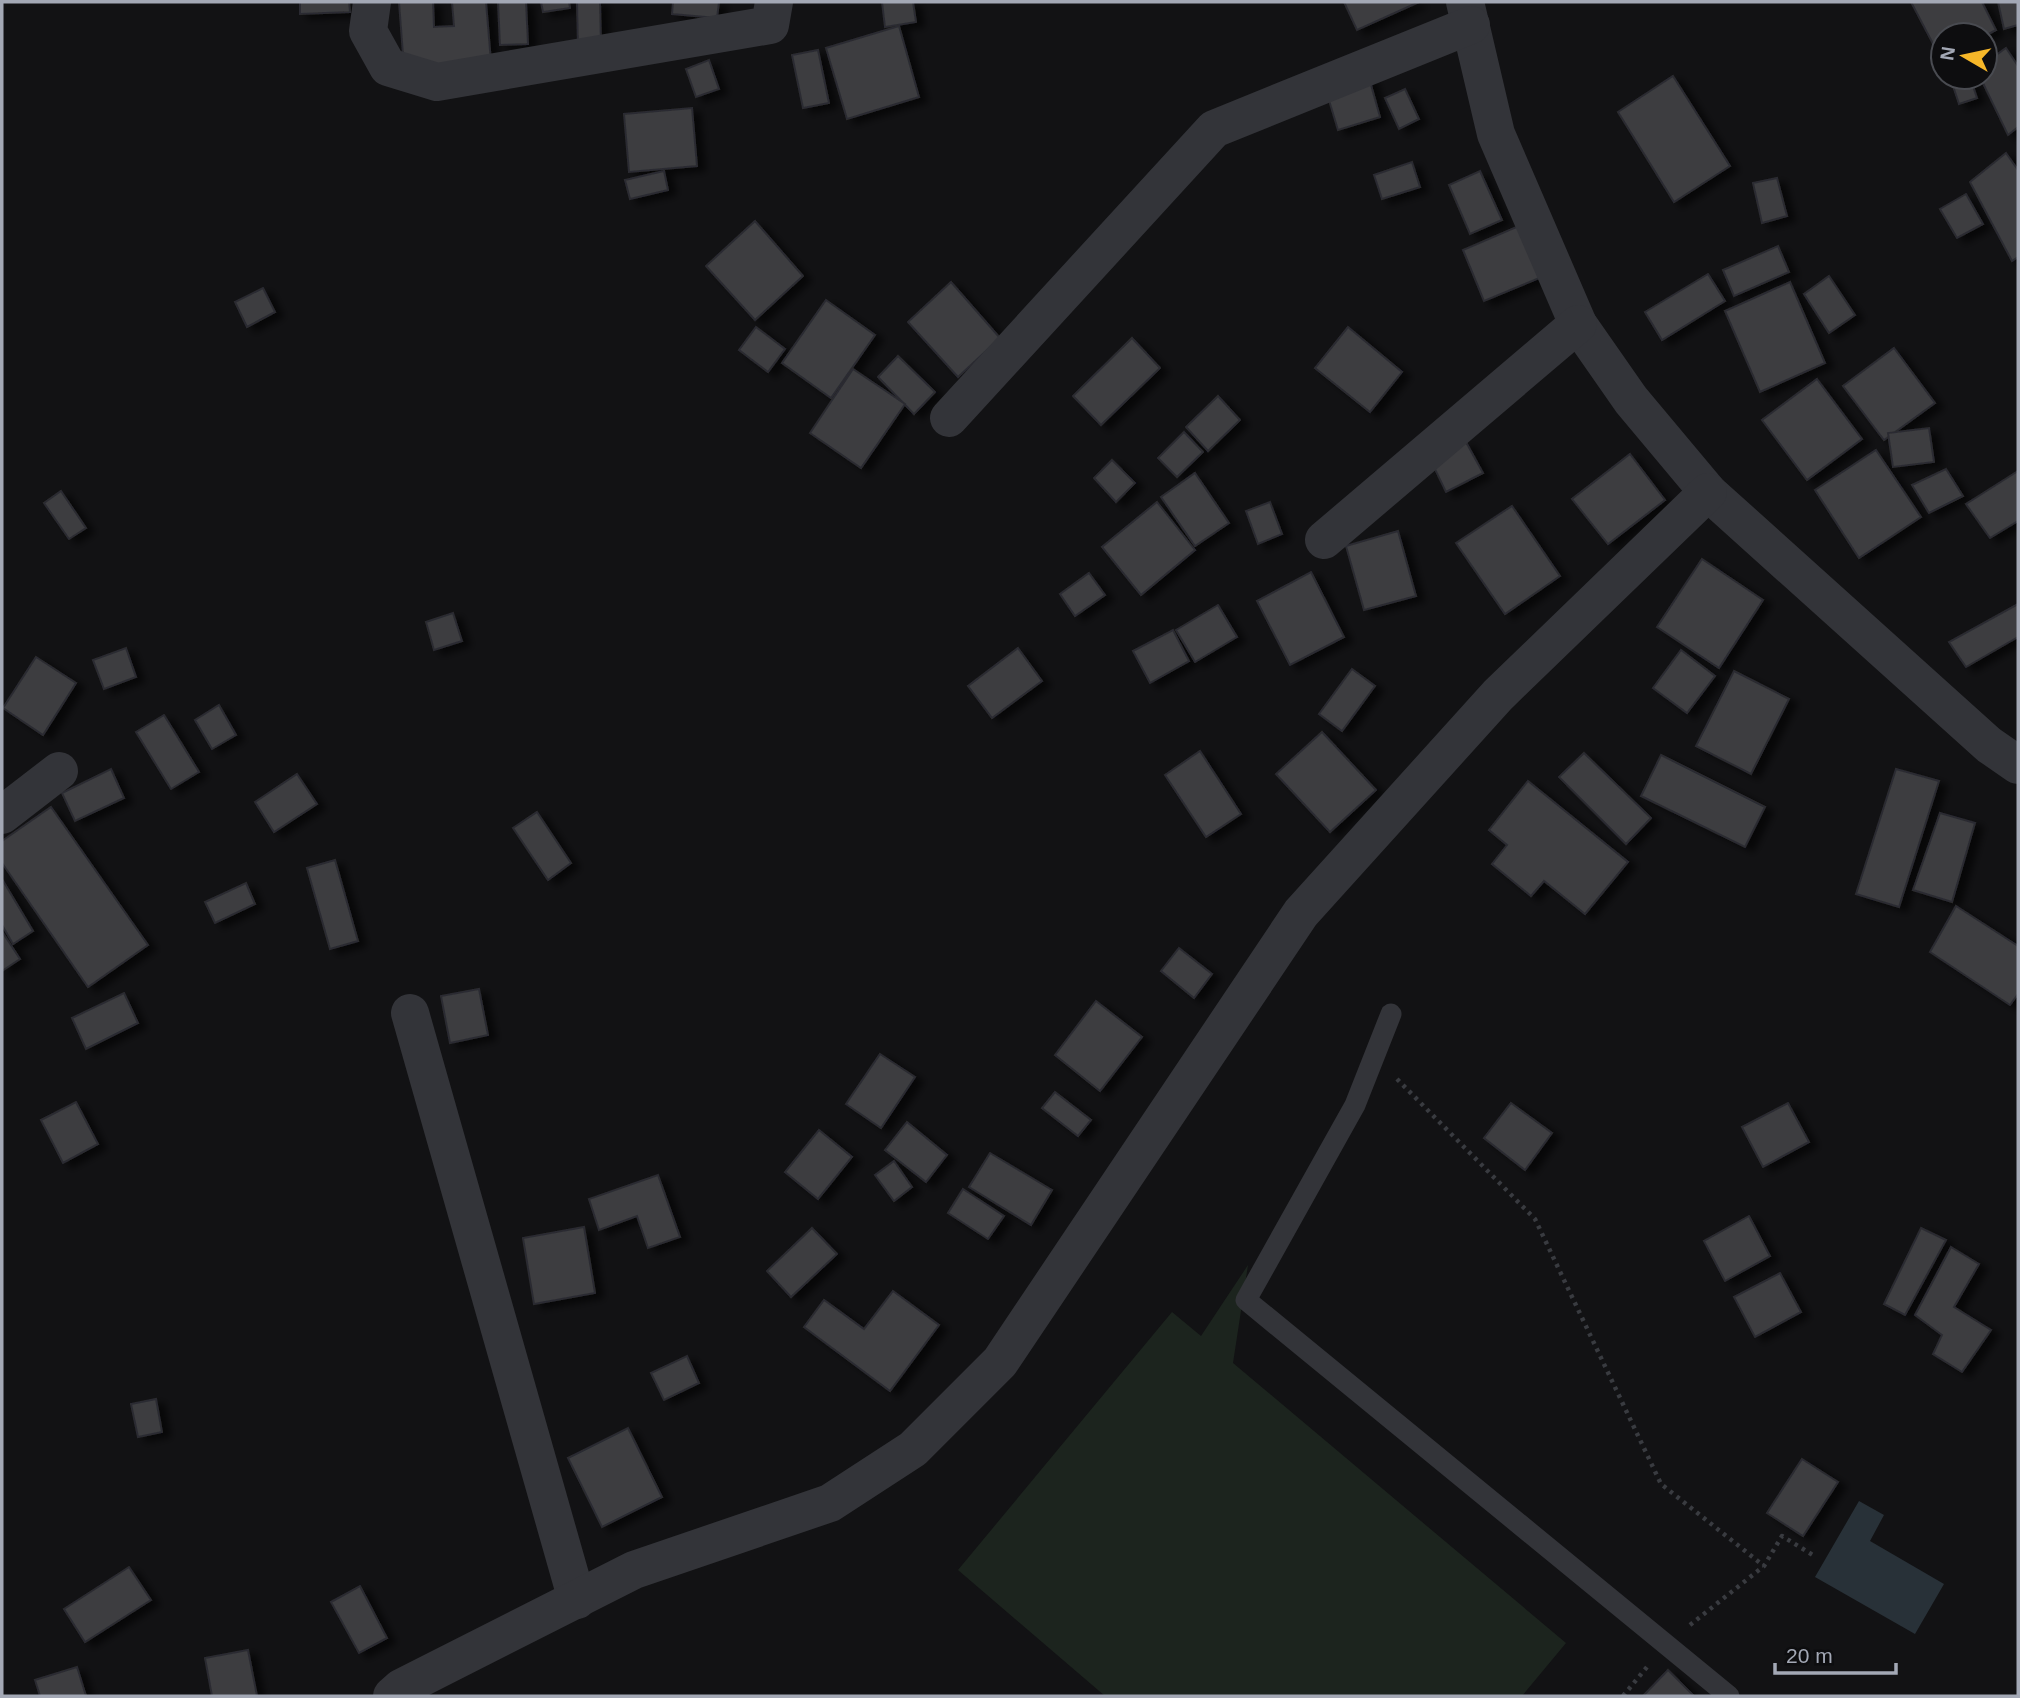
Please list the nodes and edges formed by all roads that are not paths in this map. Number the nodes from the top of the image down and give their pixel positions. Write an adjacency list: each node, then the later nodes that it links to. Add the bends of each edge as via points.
1 (372, 2): 2 (street, via 368,31 388,67 436,82 770,25)
2 (774, 2)
3 (1468, 13): 4 (street, via 1496,134); 5 (street, via 1214,130)
4 (1578, 324): 6 (street, via 1631,400); 7 (street)
5 (949, 418)
6 (1708, 492): 8 (street, via 1989,745); 13 (street, via 1498,695 1301,913 1000,1362 914,1449 830,1503 634,1570)
7 (1324, 540)
8 (2018, 765)
9 (59, 771): 10 (street)
10 (2, 815)
11 (410, 1013): 13 (street)
12 (1391, 1014): 15 (lane, via 1355,1105 1246,1300)
13 (577, 1600): 14 (street)
14 (391, 1696)
15 (1729, 1696)

